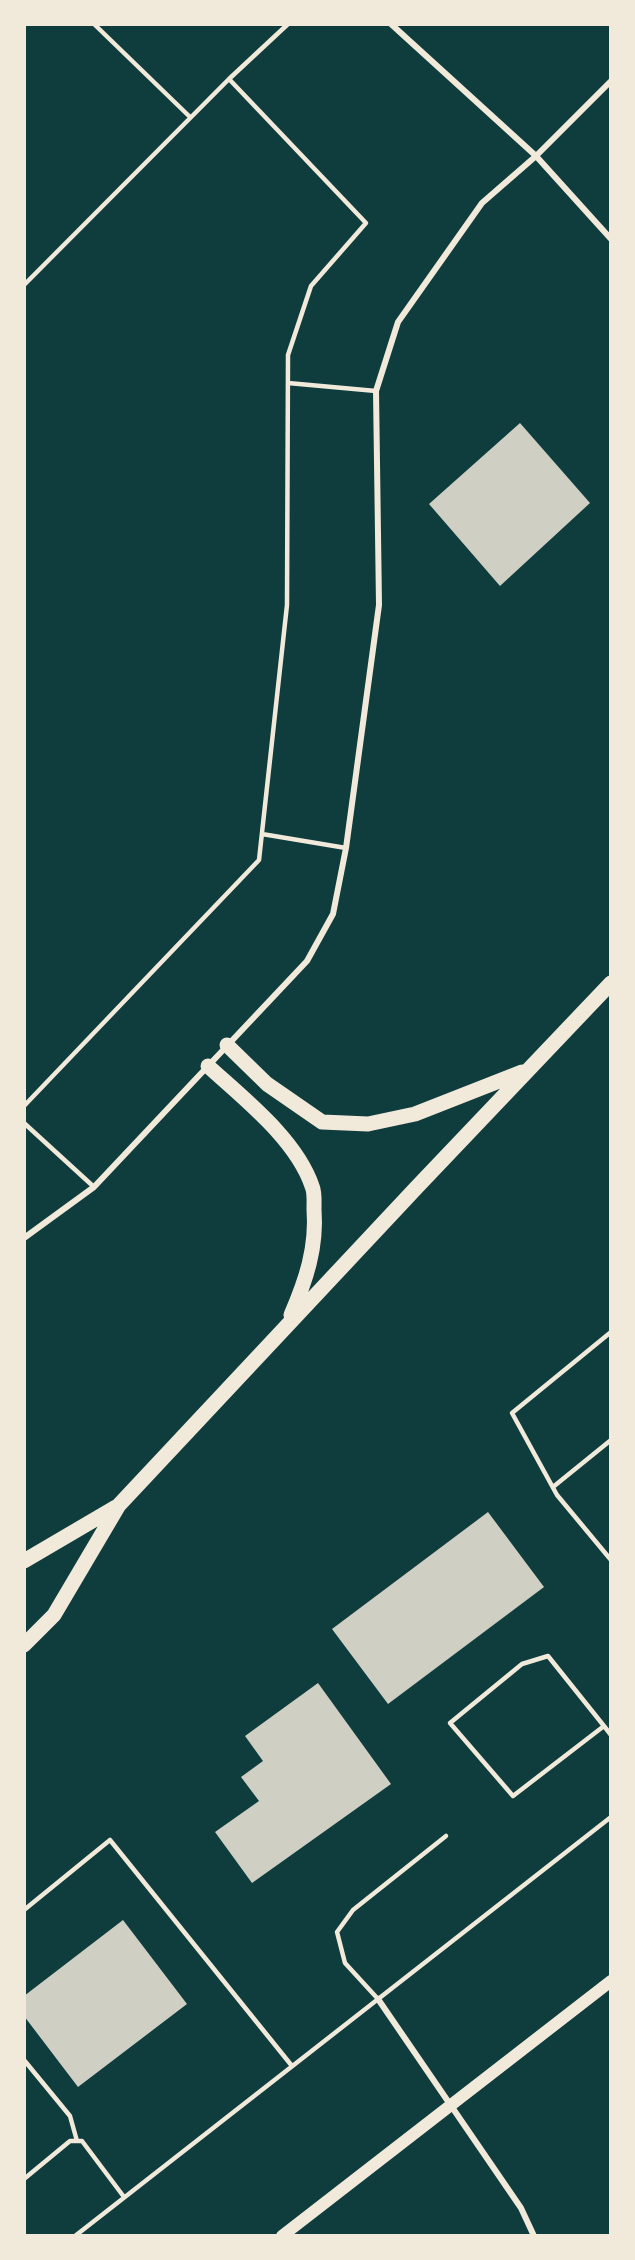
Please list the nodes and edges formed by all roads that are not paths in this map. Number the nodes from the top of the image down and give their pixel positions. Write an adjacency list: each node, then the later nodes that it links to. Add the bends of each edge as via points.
1 (94, 24): 6 (lane)
2 (288, 24): 4 (lane)
3 (391, 24): 7 (street)
4 (228, 79): 6 (lane); 10 (lane, via 366,223 310,286 288,355)
5 (611, 81): 7 (street)
6 (190, 117): 9 (lane)
7 (536, 156): 8 (street); 11 (street, via 482,203 398,322)
8 (611, 239)
9 (24, 285)
10 (288, 383): 11 (lane); 12 (lane, via 287,605)
11 (376, 391): 13 (street, via 379,604)
12 (262, 834): 13 (lane); 18 (lane, via 259,860)
13 (346, 848): 15 (street, via 333,914 307,961)
14 (611, 983): 17 (main road)
15 (227, 1046): 16 (street); 17 (main road, via 267,1084 322,1122 368,1124 415,1114)
16 (208, 1066): 20 (street); 22 (main road, via 293,1150 313,1188 316,1232 306,1279)
17 (528, 1070): 22 (main road)
18 (24, 1106)
19 (24, 1123): 20 (lane)
20 (94, 1187): 21 (street)
21 (24, 1238)
22 (288, 1324): 26 (main road)
23 (611, 1332): 25 (lane, via 512,1413)
24 (611, 1440): 25 (lane)
25 (553, 1487): 27 (lane)
26 (119, 1505): 28 (main road); 29 (main road, via 54,1615)
27 (611, 1560)
28 (24, 1562)
29 (24, 1645)
30 (604, 1726): 30 (lane, via 548,1656 522,1664 450,1723 513,1796); 31 (lane)
31 (611, 1734)
32 (611, 1816): 36 (lane)
33 (447, 1836): 36 (lane, via 353,1910 337,1932 345,1963)
34 (24, 1910): 38 (lane, via 110,1840)
35 (611, 1981): 39 (main road)
36 (378, 1999): 38 (lane); 39 (street)
37 (24, 2060): 40 (lane, via 70,2116)
38 (292, 2066): 42 (lane)
39 (450, 2106): 44 (main road); 45 (street, via 521,2208)
40 (77, 2141): 41 (lane, via 70,2141); 42 (lane, via 82,2141)
41 (24, 2179)
42 (124, 2198): 43 (lane)
43 (75, 2236)
44 (282, 2236)
45 (534, 2236)

